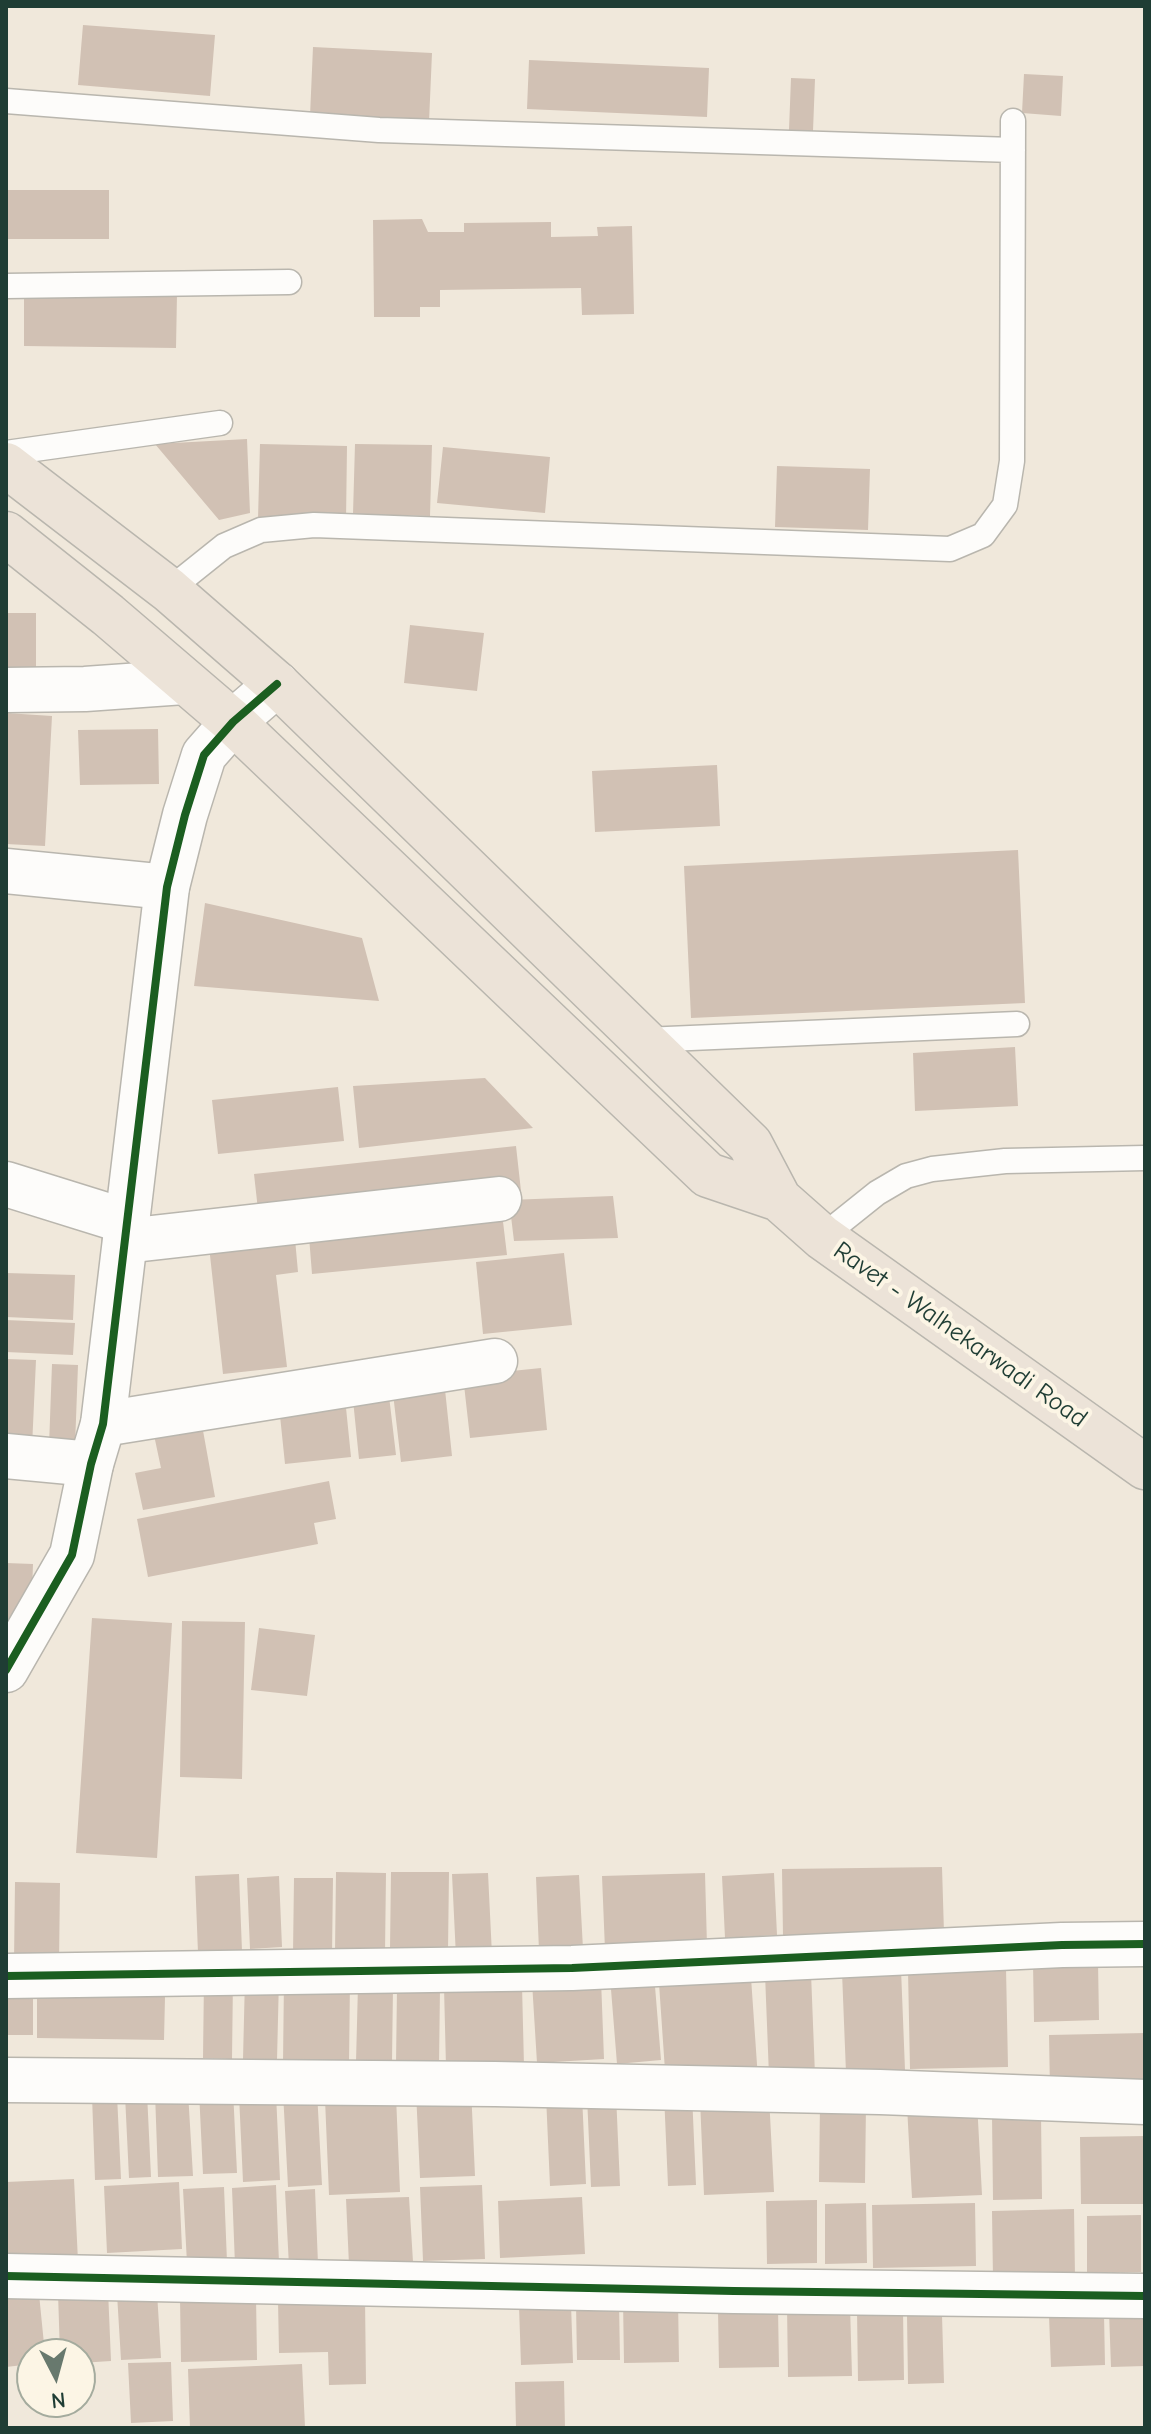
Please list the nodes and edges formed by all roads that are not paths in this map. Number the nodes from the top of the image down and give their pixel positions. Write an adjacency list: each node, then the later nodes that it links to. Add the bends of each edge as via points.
1 (6, 101): 3 (lane, via 379,130)
2 (1013, 121): 3 (lane)
3 (1013, 150): 10 (lane, via 1012,461 1005,505 983,535 950,549 314,525 261,530 224,546)
4 (289, 282): 5 (lane)
5 (6, 286)
6 (220, 423): 7 (lane)
7 (6, 453)
8 (6, 465): 10 (main road)
9 (6, 534): 11 (main road)
10 (169, 590): 12 (main road)
11 (184, 682): 13 (street); 14 (main road)
12 (277, 684): 14 (street); 17 (main road)
13 (6, 690)
14 (233, 722): 16 (street, via 204,755); 18 (main road)
15 (6, 871): 16 (street)
16 (167, 887): 25 (street)
17 (525, 926): 18 (main road); 20 (main road)
18 (484, 963): 24 (main road, via 708,1175)
19 (1017, 1024): 20 (lane)
20 (641, 1040): 24 (main road, via 750,1144)
21 (1145, 1158): 26 (lane, via 1005,1161 932,1169 877,1193)
22 (6, 1184): 25 (street)
23 (499, 1199): 25 (street)
24 (779, 1199): 26 (main road, Ravet - Walhekarwadi Road)
25 (127, 1232): 28 (street)
26 (822, 1237): 30 (main road, Ravet - Walhekarwadi Road)
27 (495, 1361): 28 (street)
28 (97, 1444): 29 (street); 31 (street, via 72,1555)
29 (6, 1456)
30 (1145, 1467)
31 (7, 1666)
32 (1145, 1944): 33 (street, via 572,1968)
33 (6, 1976)
34 (6, 2080): 35 (street, via 556,2085)
35 (1145, 2102)
36 (6, 2276): 37 (street)
37 (1145, 2296)

